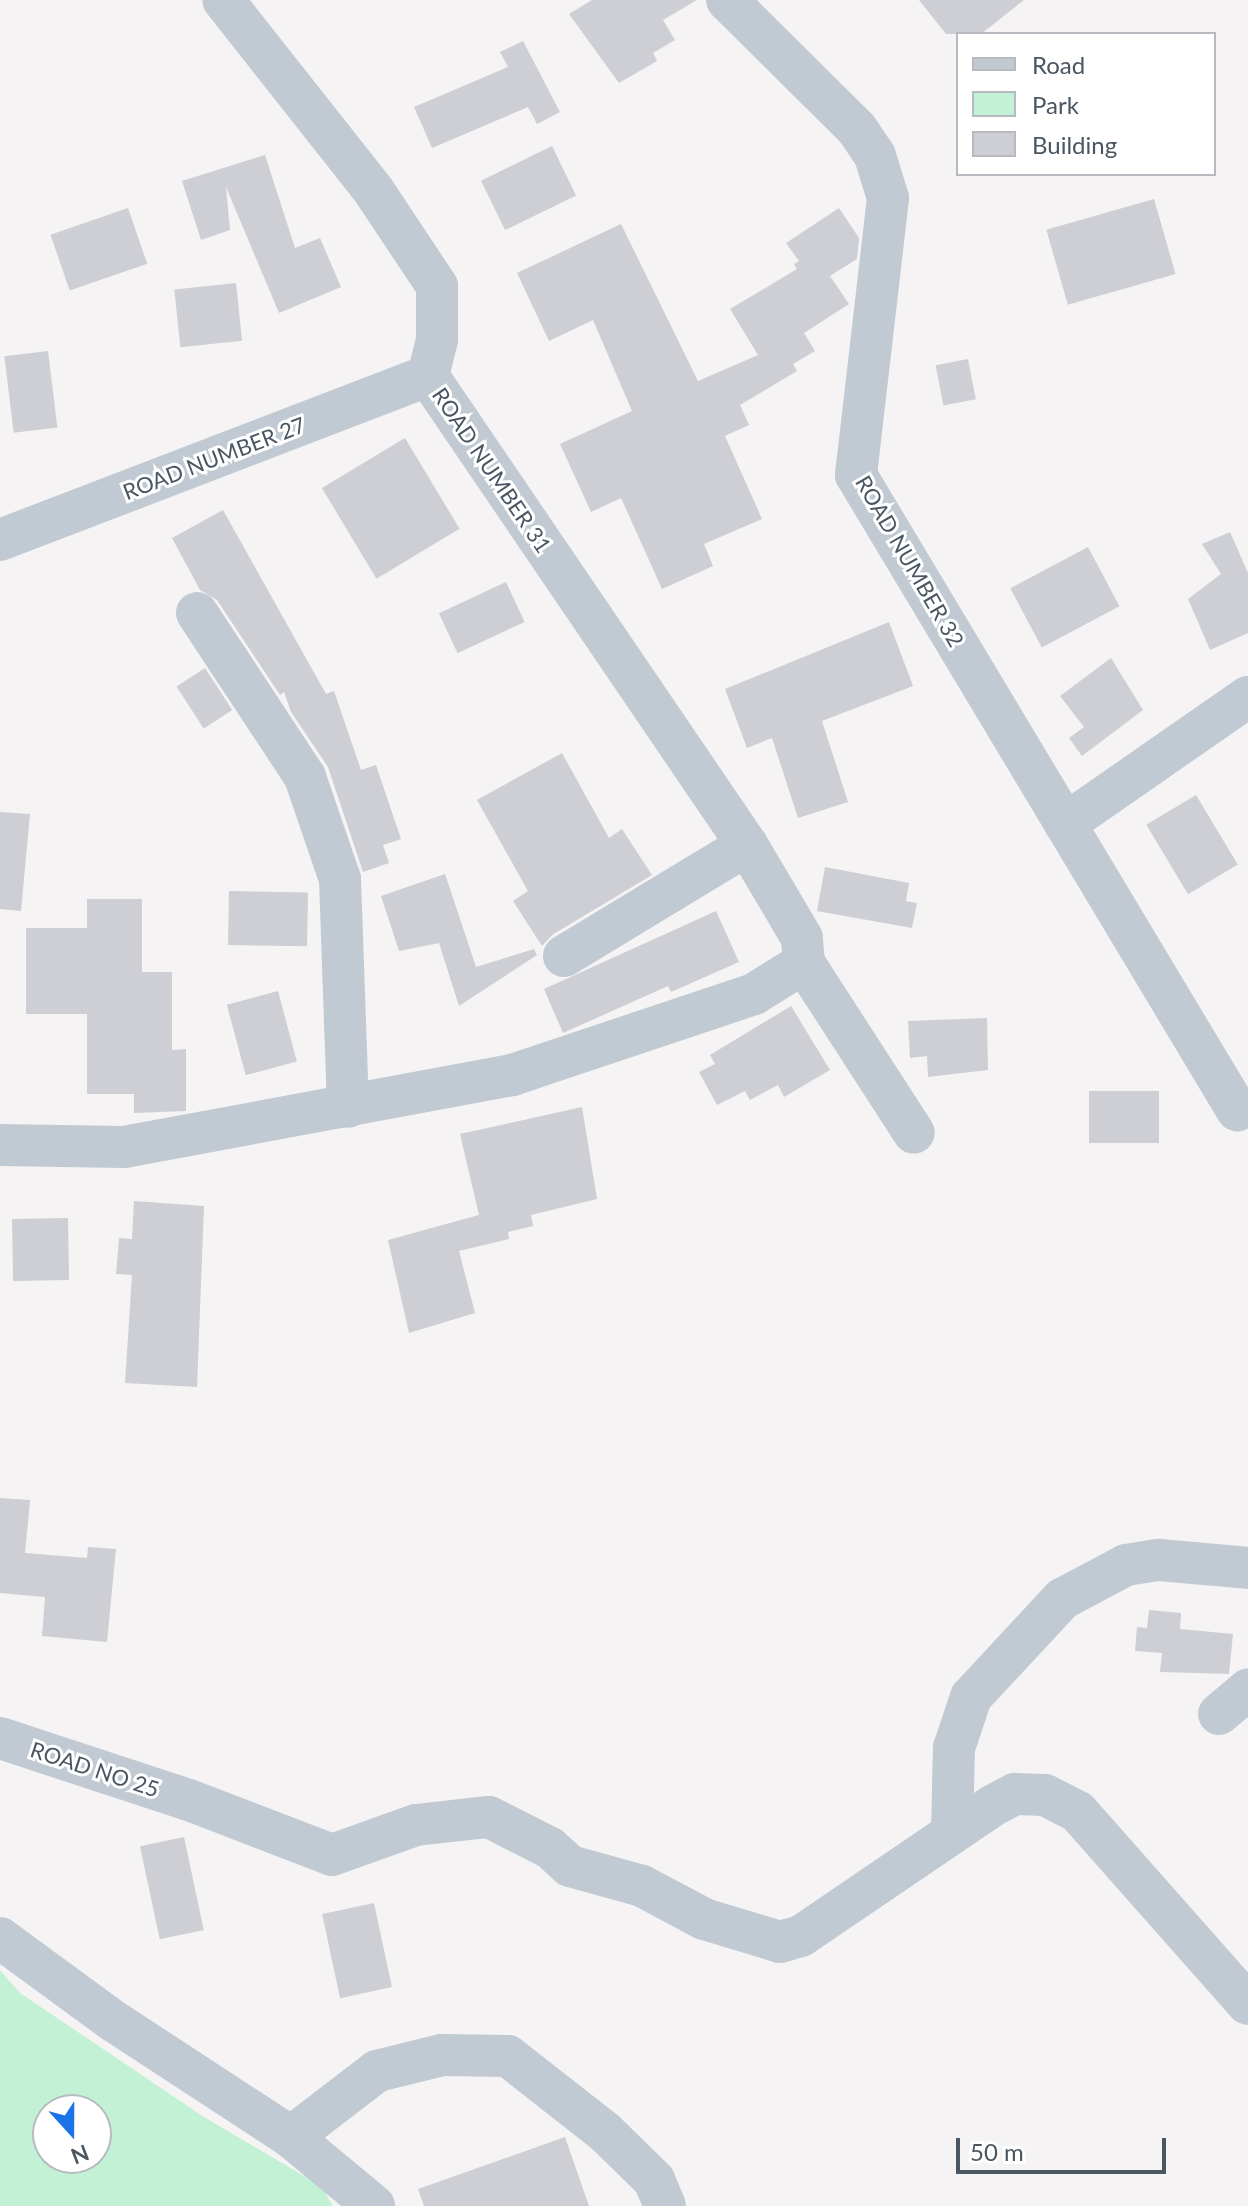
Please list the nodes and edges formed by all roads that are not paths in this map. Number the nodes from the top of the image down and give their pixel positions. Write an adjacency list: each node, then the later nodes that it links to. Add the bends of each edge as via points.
1 (223, 0): 3 (street, ROAD NUMBER 31, via 374,191 437,286 437,339)
2 (727, 0): 7 (street, ROAD NUMBER 32, via 857,129 875,156 888,198 856,475)
3 (428, 376): 4 (street, ROAD NUMBER 27); 8 (street, ROAD NUMBER 31)
4 (0, 540)
5 (197, 613): 11 (street, via 305,777 340,879)
6 (1248, 697): 7 (street)
7 (1065, 824): 12 (street, ROAD NUMBER 32)
8 (747, 845): 9 (street, ROAD NUMBER 31); 10 (street)
9 (803, 951): 11 (street, via 754,994 512,1075); 13 (street, ROAD NUMBER 31)
10 (564, 956)
11 (348, 1107): 14 (street, via 124,1147)
12 (1237, 1110)
13 (914, 1133)
14 (0, 1145)
15 (1248, 1568): 17 (street, via 1159,1560 1126,1565 1062,1599 971,1697 954,1748)
16 (0, 1738): 17 (street, ROAD NO 25, via 189,1800 332,1855 416,1825 489,1817 550,1848 570,1866 642,1886 704,1919 780,1942 801,1936)
17 (952, 1833): 19 (street, ROAD NO 25, via 1015,1794 1045,1795 1078,1812)
18 (0, 1938): 20 (street, via 112,2020)
19 (1248, 2004)
20 (291, 2137): 21 (street); 22 (street, via 377,2071 442,2055 508,2056 605,2132 654,2180)
21 (374, 2206)
22 (665, 2206)

